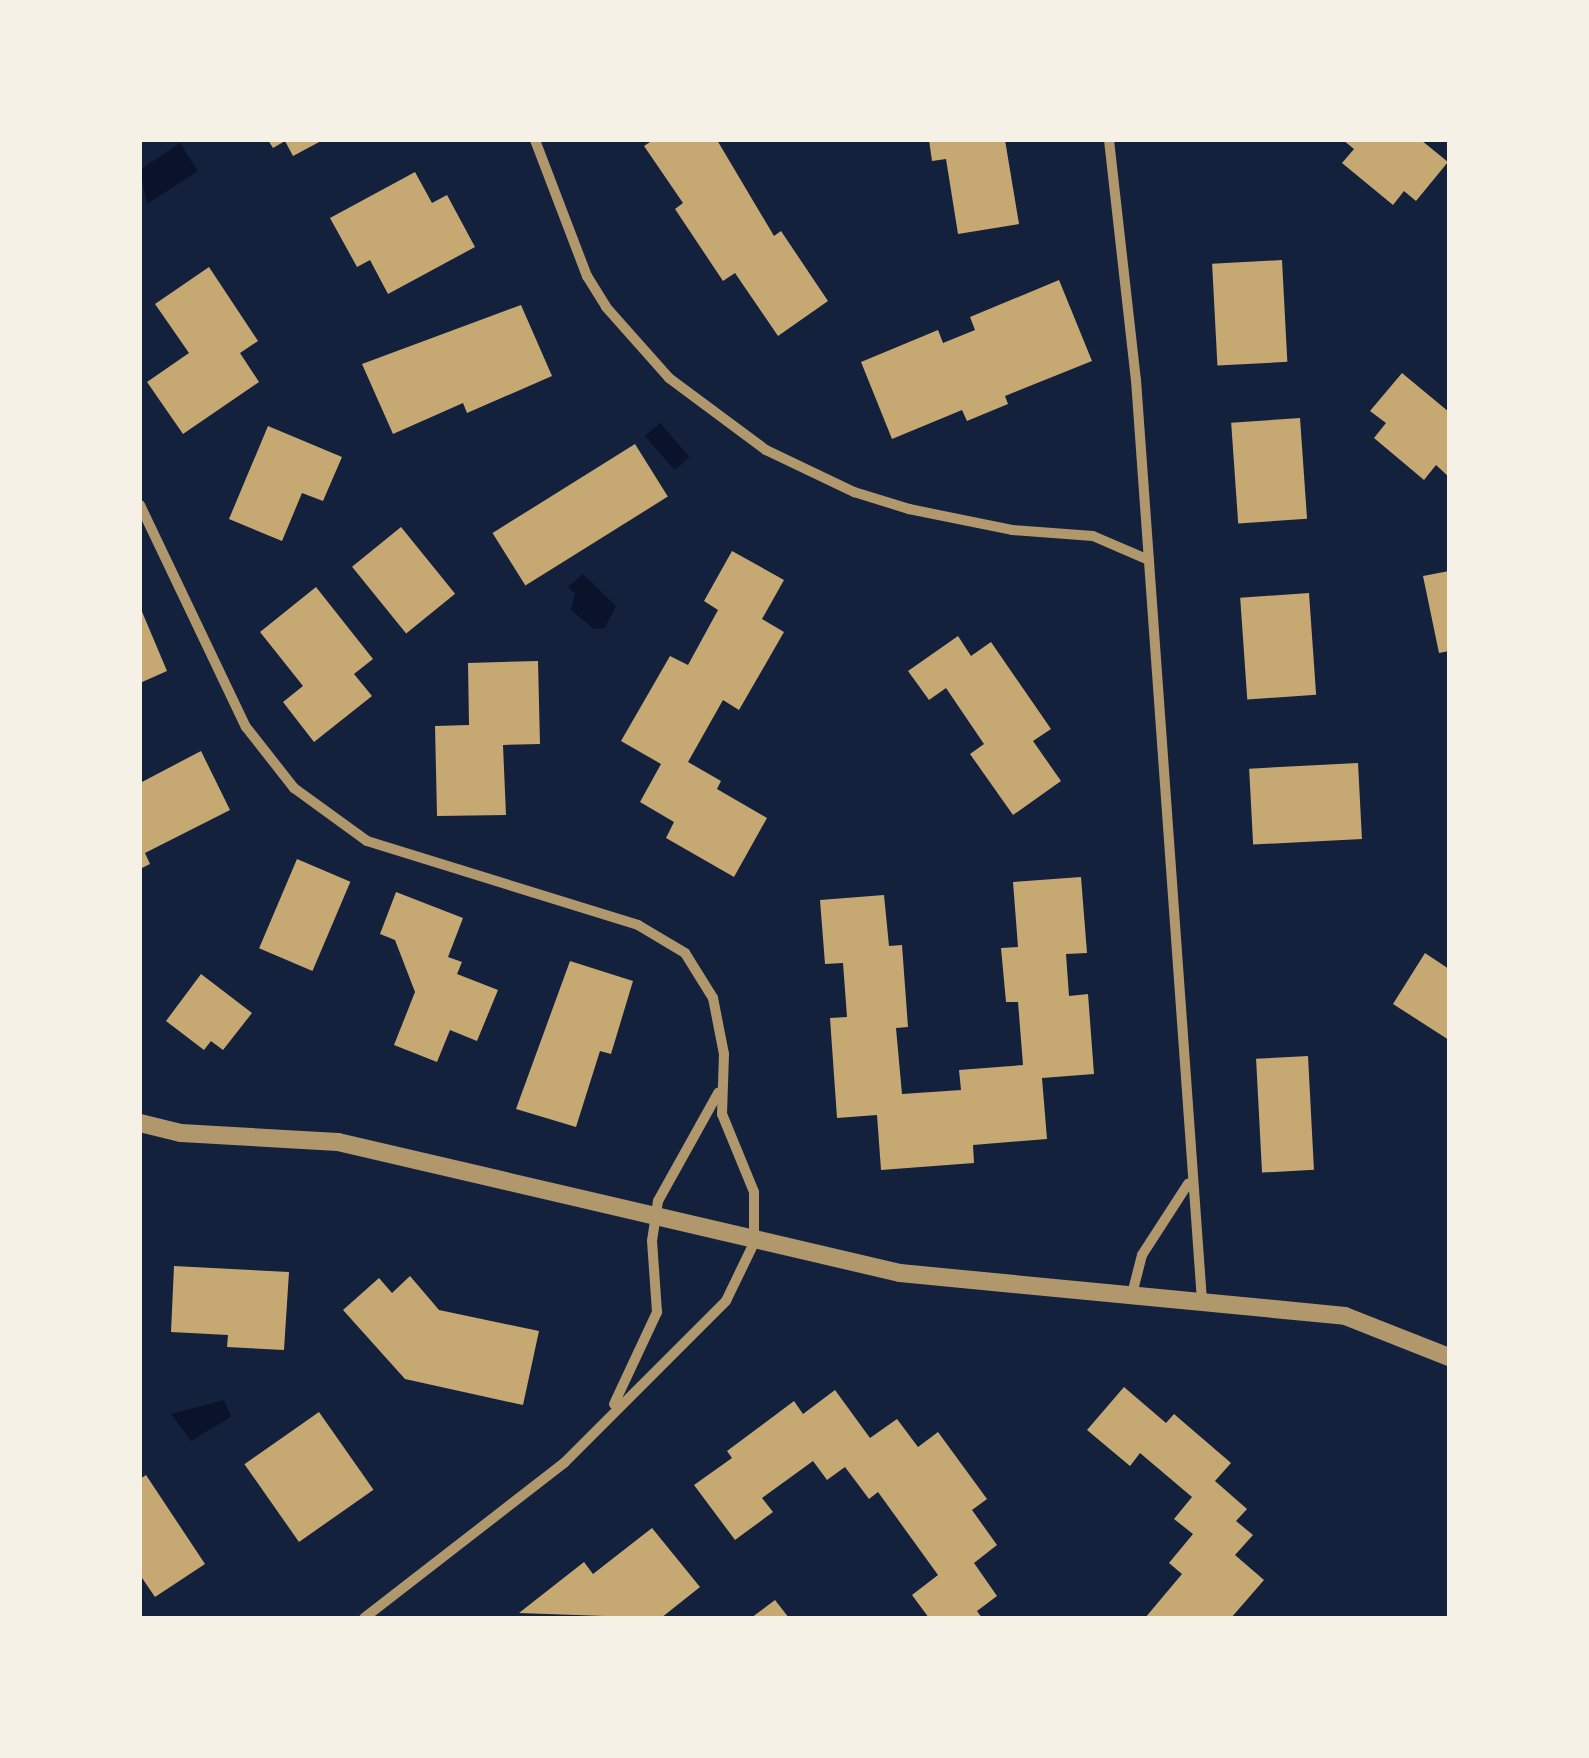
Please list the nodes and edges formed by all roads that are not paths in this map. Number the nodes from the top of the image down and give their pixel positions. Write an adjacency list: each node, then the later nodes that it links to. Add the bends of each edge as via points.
1 (535, 140): 4 (street, via 606,307 669,378 766,450 854,492 908,509 1012,530 1093,536)
2 (1108, 140): 4 (street)
3 (140, 505): 5 (street, via 246,727 294,788 367,841 404,856 662,937 685,953 714,998)
4 (1148, 560): 7 (street)
5 (724, 1075): 8 (street); 9 (street, via 722,1114 758,1207)
6 (140, 1123): 8 (street, via 181,1133 338,1142)
7 (1189, 1178): 10 (street, via 1185,1198 1142,1256); 11 (street)
8 (654, 1218): 9 (street); 13 (street, via 657,1312)
9 (754, 1244): 10 (street, via 900,1273); 13 (street, via 726,1301)
10 (1132, 1294): 11 (street)
11 (1202, 1301): 12 (street, via 1344,1316)
12 (1445, 1352)
13 (609, 1414): 14 (street, via 564,1464)
14 (364, 1618)

